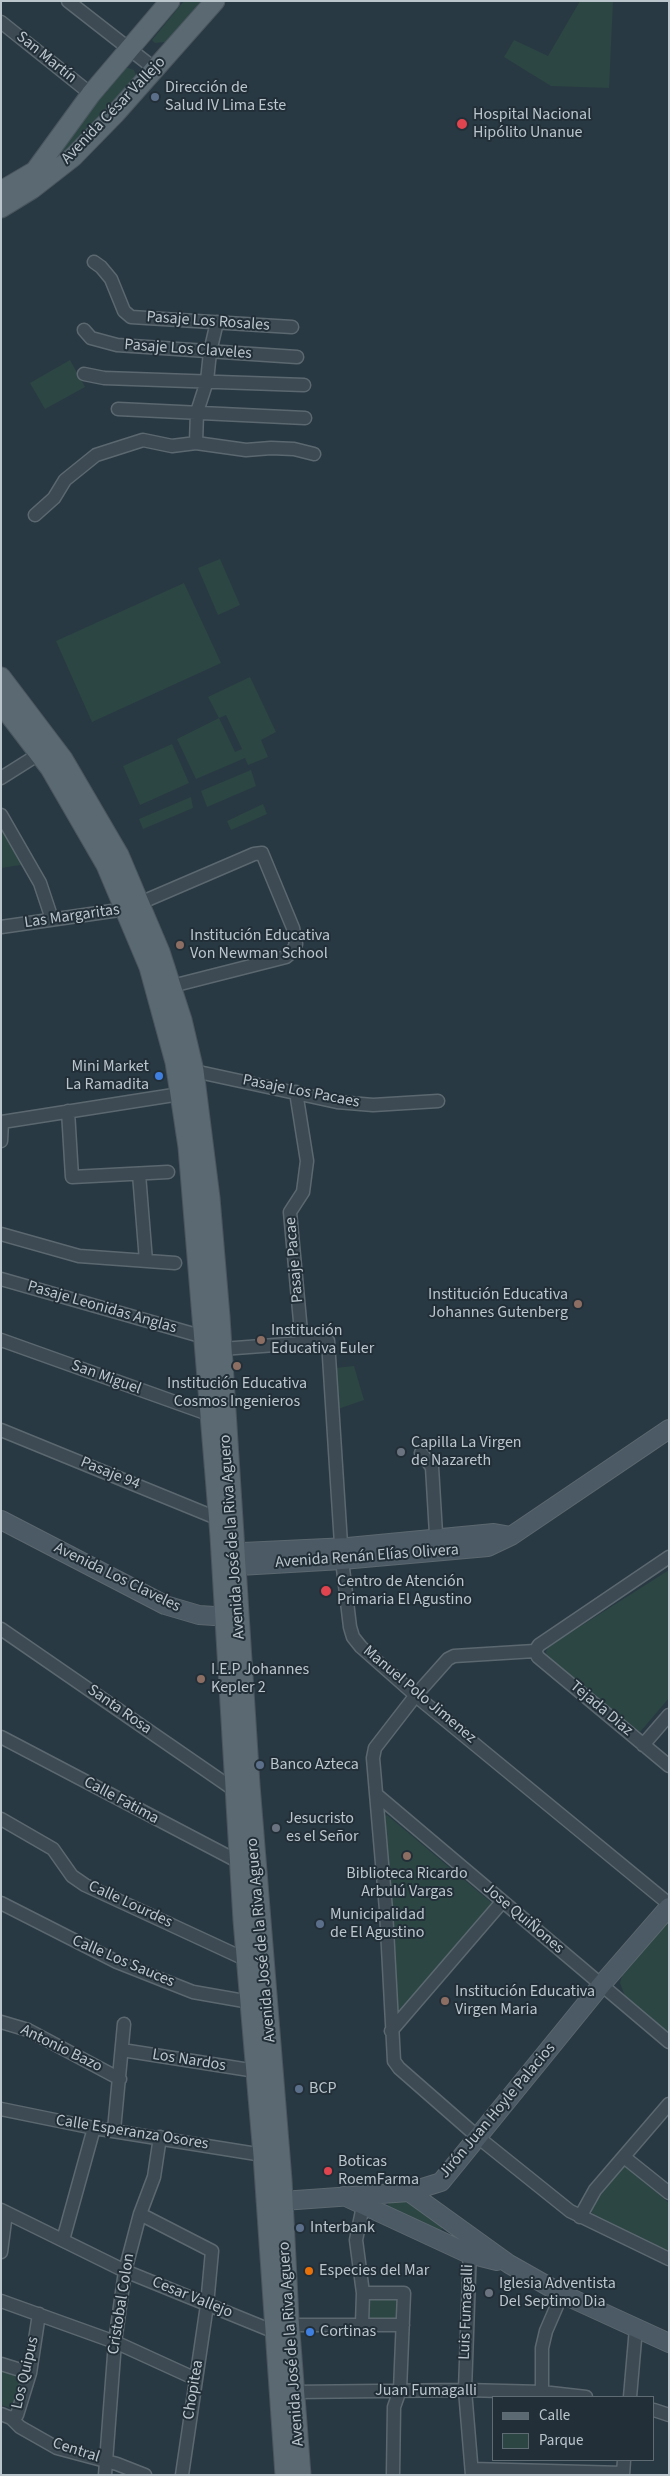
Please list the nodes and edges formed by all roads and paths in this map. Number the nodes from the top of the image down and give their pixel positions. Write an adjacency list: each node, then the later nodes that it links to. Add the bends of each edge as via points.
1 (68, 1): 5 (street)
2 (170, 1): 5 (main road, Avenida César Vallejo)
3 (215, 1): 6 (main road, Avenida César Vallejo)
4 (1, 22): 7 (street, San Martín)
5 (129, 48): 6 (street); 7 (main road, Avenida César Vallejo)
6 (156, 69): 9 (main road, Avenida César Vallejo, via 73,157)
7 (91, 94): 8 (main road, Avenida César Vallejo, via 35,171)
8 (1, 191)
9 (1, 208)
10 (94, 262): 11 (street, Pasaje Los Rosales, via 111,279 124,311 131,317)
11 (217, 322): 12 (street, Pasaje Los Rosales); 14 (street)
12 (292, 327)
13 (84, 330): 14 (street, Pasaje Los Claveles, via 91,338 117,344)
14 (210, 352): 15 (street, Pasaje Los Claveles); 17 (street)
15 (296, 357)
16 (84, 374): 17 (street, via 104,378)
17 (207, 382): 18 (street); 20 (street)
18 (304, 385)
19 (118, 409): 20 (street)
20 (197, 412): 21 (street); 22 (street)
21 (305, 418)
22 (196, 443): 23 (street, via 246,450 294,449); 24 (street, via 172,446 143,440 96,455 66,480 54,498)
23 (314, 454)
24 (35, 515)
25 (1, 677): 27 (main road, Avenida José de la Riva Aguero)
26 (1, 704): 27 (main road, Avenida José de la Riva Aguero)
27 (46, 749): 28 (street); 30 (main road, Avenida José de la Riva Aguero, via 102,823)
28 (1, 778)
29 (1, 815): 31 (street, via 40,883)
30 (133, 906): 31 (street, Las Margaritas); 33 (main road, Avenida José de la Riva Aguero); 33 (street, Las Margaritas, via 262,853 293,928 296,944 292,952 286,957); 36 (main road, Avenida José de la Riva Aguero, via 174,1058)
31 (52, 920): 32 (street, Las Margaritas)
32 (1, 927)
33 (172, 986): 34 (main road, Avenida José de la Riva Aguero)
34 (194, 1071): 35 (street, Pasaje Los Pacaes); 49 (main road, Avenida José de la Riva Aguero, via 210,1198)
35 (296, 1092): 37 (street, Pasaje Los Pacaes, via 337,1102 373,1105); 48 (street, Pasaje Pacae, via 308,1161 304,1192 290,1212)
36 (180, 1094): 38 (street); 46 (main road, Avenida José de la Riva Aguero, via 188,1147)
37 (438, 1101)
38 (68, 1111): 39 (street, via 2,1122); 41 (street, via 72,1177)
39 (1, 1141)
40 (168, 1172): 41 (street)
41 (140, 1174): 43 (street)
42 (1, 1234): 43 (street, via 79,1256)
43 (146, 1261): 44 (street)
44 (175, 1263)
45 (1, 1279): 46 (street, Pasaje Leonidas Anglas)
46 (204, 1337): 50 (main road, Avenida José de la Riva Aguero)
47 (1, 1340): 50 (street, San Miguel)
48 (302, 1343): 49 (street); 58 (street, Manuel Polo Jimenez, via 328,1340)
49 (222, 1348): 54 (main road, Avenida José de la Riva Aguero)
50 (211, 1415): 54 (main road, Avenida José de la Riva Aguero)
51 (669, 1429): 57 (street, Avenida Renán Elías Olivera, via 511,1536 488,1547)
52 (1, 1430): 55 (street, Pasaje 94)
53 (421, 1452): 57 (street, Avenida Renán Elías Olivera, via 432,1467)
54 (222, 1472): 55 (main road, Avenida José de la Riva Aguero); 60 (main road, Avenida José de la Riva Aguero)
55 (218, 1519): 60 (main road, Avenida José de la Riva Aguero)
56 (1, 1520): 61 (street, Avenida Los Claveles, via 165,1605 198,1614)
57 (436, 1542): 58 (street, Avenida Renán Elías Olivera)
58 (342, 1554): 60 (street, Avenida Renán Elías Olivera); 64 (street, Manuel Polo Jimenez, via 353,1637)
59 (669, 1557): 63 (street, via 547,1639)
60 (228, 1560): 61 (main road, Avenida José de la Riva Aguero)
61 (231, 1614): 69 (main road, Avenida José de la Riva Aguero); 97 (main road, Avenida José de la Riva Aguero)
62 (1, 1630): 69 (street, Santa Rosa)
63 (535, 1651): 64 (street, via 454,1656 443,1663); 67 (street, Tejada Diaz, via 538,1657)
64 (416, 1695): 70 (street, via 375,1748); 75 (street, Manuel Polo Jimenez)
65 (669, 1715): 67 (street)
66 (1, 1737): 72 (street, Calle Fatima)
67 (643, 1745): 68 (street, Tejada Diaz)
68 (669, 1766)
69 (236, 1792): 72 (main road, Avenida José de la Riva Aguero)
70 (377, 1795): 73 (street, Jose QuiÑones); 81 (street)
71 (1, 1819): 76 (street, Calle Lourdes, via 53,1849 72,1876 84,1885)
72 (241, 1863): 76 (main road, Avenida José de la Riva Aguero)
73 (502, 1902): 77 (street, Jose QuiÑones); 81 (street)
74 (1, 1903): 78 (street, Calle Los Sauces, via 67,1938 193,1992)
75 (669, 1905): 77 (street, Jirón Juan Hoyle Palacios)
76 (247, 1960): 78 (main road, Avenida José de la Riva Aguero)
77 (602, 1984): 82 (street, Jose QuiÑones); 91 (street, Jirón Juan Hoyle Palacios)
78 (250, 2002): 84 (main road, Avenida José de la Riva Aguero)
79 (1, 2022): 85 (street, Antonio Bazo, via 28,2030)
80 (124, 2024): 83 (street)
81 (391, 2031): 91 (street, via 394,2061 399,2068)
82 (669, 2042)
83 (122, 2050): 84 (street, Los Nardos); 85 (street)
84 (256, 2071): 92 (main road, Avenida José de la Riva Aguero)
85 (120, 2079): 89 (street)
86 (669, 2104): 93 (street)
87 (1, 2109): 88 (street, Calle Esperanza Osores)
88 (94, 2128): 89 (street, Calle Esperanza Osores); 104 (street)
89 (114, 2130): 90 (street, Calle Esperanza Osores)
90 (160, 2137): 92 (street, Calle Esperanza Osores); 100 (street, Cristobal Colon, via 154,2177)
91 (479, 2138): 94 (street, Jirón Juan Hoyle Palacios, via 441,2182); 101 (street)
92 (263, 2155): 97 (main road, Avenida José de la Riva Aguero)
93 (624, 2157): 95 (street); 101 (street, via 595,2190)
94 (409, 2192): 96 (street, Jirón Juan Hoyle Palacios); 102 (street)
95 (669, 2193)
96 (344, 2196): 97 (street, Jirón Juan Hoyle Palacios); 98 (street)
97 (275, 2201): 116 (main road, Avenida José de la Riva Aguero)
98 (363, 2206): 103 (street); 109 (street, via 356,2240)
99 (3, 2212): 104 (street, Cesar Vallejo); 106 (street)
100 (140, 2214): 108 (street, Cristobal Colon); 112 (street, Chopitea, via 212,2251)
101 (580, 2218): 107 (street)
102 (449, 2221): 103 (street, via 447,2232); 105 (street)
103 (436, 2239): 105 (street)
104 (63, 2240): 108 (street, Cesar Vallejo)
105 (471, 2246): 110 (street); 124 (street, Luis Fumagalli)
106 (1, 2252)
107 (669, 2259)
108 (125, 2271): 112 (street, Cesar Vallejo); 118 (street, Cristobal Colon)
109 (363, 2293): 114 (street); 115 (street, via 404,2293)
110 (562, 2294): 117 (street); 126 (street, via 542,2348)
111 (1, 2301): 113 (street)
112 (207, 2304): 116 (street, Cesar Vallejo); 122 (street, Chopitea)
113 (39, 2314): 118 (street); 121 (street, Los Quipus)
114 (362, 2324): 115 (street); 116 (street)
115 (403, 2325): 123 (street)
116 (282, 2328): 125 (main road, Avenida José de la Riva Aguero); 139 (main road, Avenida José de la Riva Aguero)
117 (636, 2328): 119 (street); 128 (street)
118 (114, 2342): 122 (street); 132 (street, Cristobal Colon)
119 (669, 2343)
120 (1, 2364): 121 (street)
121 (30, 2374): 131 (street, Los Quipus, via 17,2415)
122 (196, 2379): 138 (street, Chopitea)
123 (400, 2390): 124 (street, Juan Fumagalli); 125 (street, Juan Fumagalli); 141 (street, via 394,2407)
124 (465, 2390): 126 (street, Juan Fumagalli); 134 (street, Luis Fumagalli)
125 (295, 2392): 140 (main road, Avenida José de la Riva Aguero)
126 (542, 2392): 127 (street, Juan Fumagalli)
127 (577, 2396)
128 (630, 2396)
129 (655, 2410): 130 (street)
130 (669, 2415)
131 (6, 2416): 132 (street, Central, via 57,2448)
132 (105, 2461): 136 (street, Cristobal Colon); 137 (street, Central)
133 (624, 2461): 135 (street)
134 (472, 2472): 135 (street)
135 (623, 2474)
136 (105, 2475)
137 (145, 2475)
138 (182, 2475)
139 (286, 2475)
140 (301, 2475)
141 (393, 2475)

